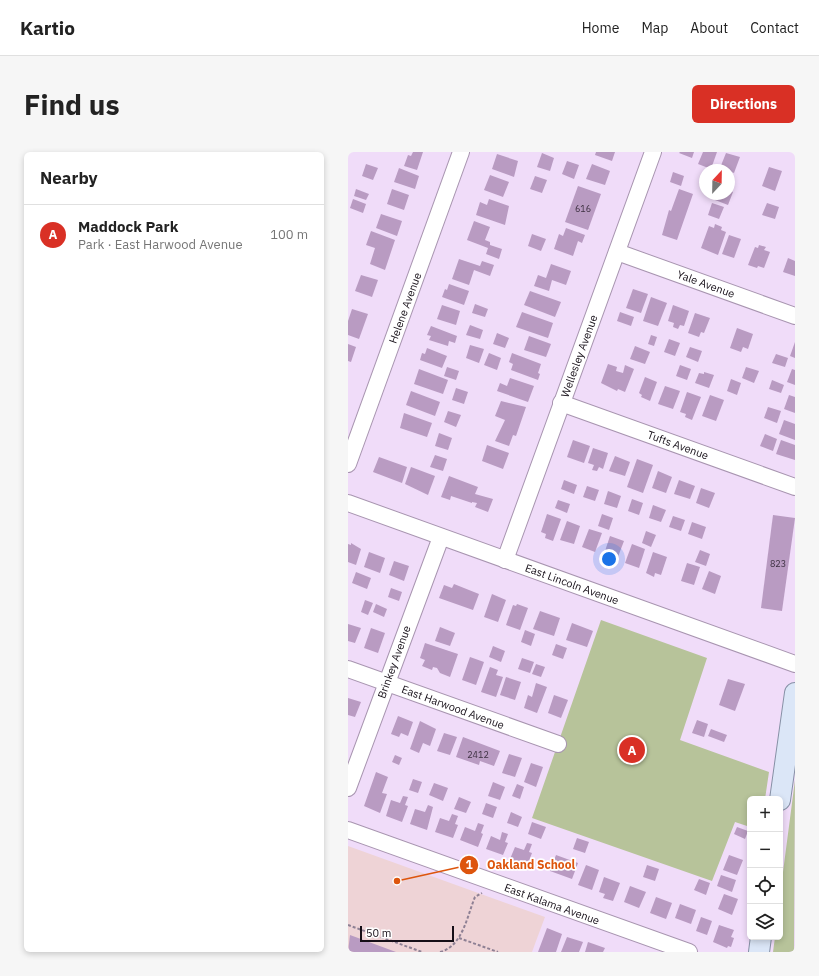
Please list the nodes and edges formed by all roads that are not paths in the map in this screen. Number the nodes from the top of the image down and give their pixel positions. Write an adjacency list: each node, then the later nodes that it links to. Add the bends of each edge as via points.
1 (461, 152): 6 (street, Helene Avenue)
2 (653, 152): 3 (street, Wellesley Avenue)
3 (617, 252): 4 (street, Yale Avenue); 5 (street, Wellesley Avenue)
4 (795, 316)
5 (562, 403): 7 (street, Tufts Avenue); 10 (street, Wellesley Avenue)
6 (348, 464)
7 (795, 487)
8 (348, 503): 9 (street, East Lincoln Avenue)
9 (441, 537): 10 (street, East Lincoln Avenue); 13 (street, Brinkey Avenue)
10 (505, 560): 11 (street, East Lincoln Avenue)
11 (795, 664)
12 (348, 669): 13 (street, East Harwood Avenue)
13 (386, 682): 15 (street, East Harwood Avenue); 16 (street, Brinkey Avenue)
14 (795, 693): 17 (main road)
15 (558, 744)
16 (348, 788)
17 (781, 796)
18 (348, 830): 20 (street, East Kalama Avenue)
19 (761, 940): 21 (main road)
20 (689, 952)
21 (759, 952)

